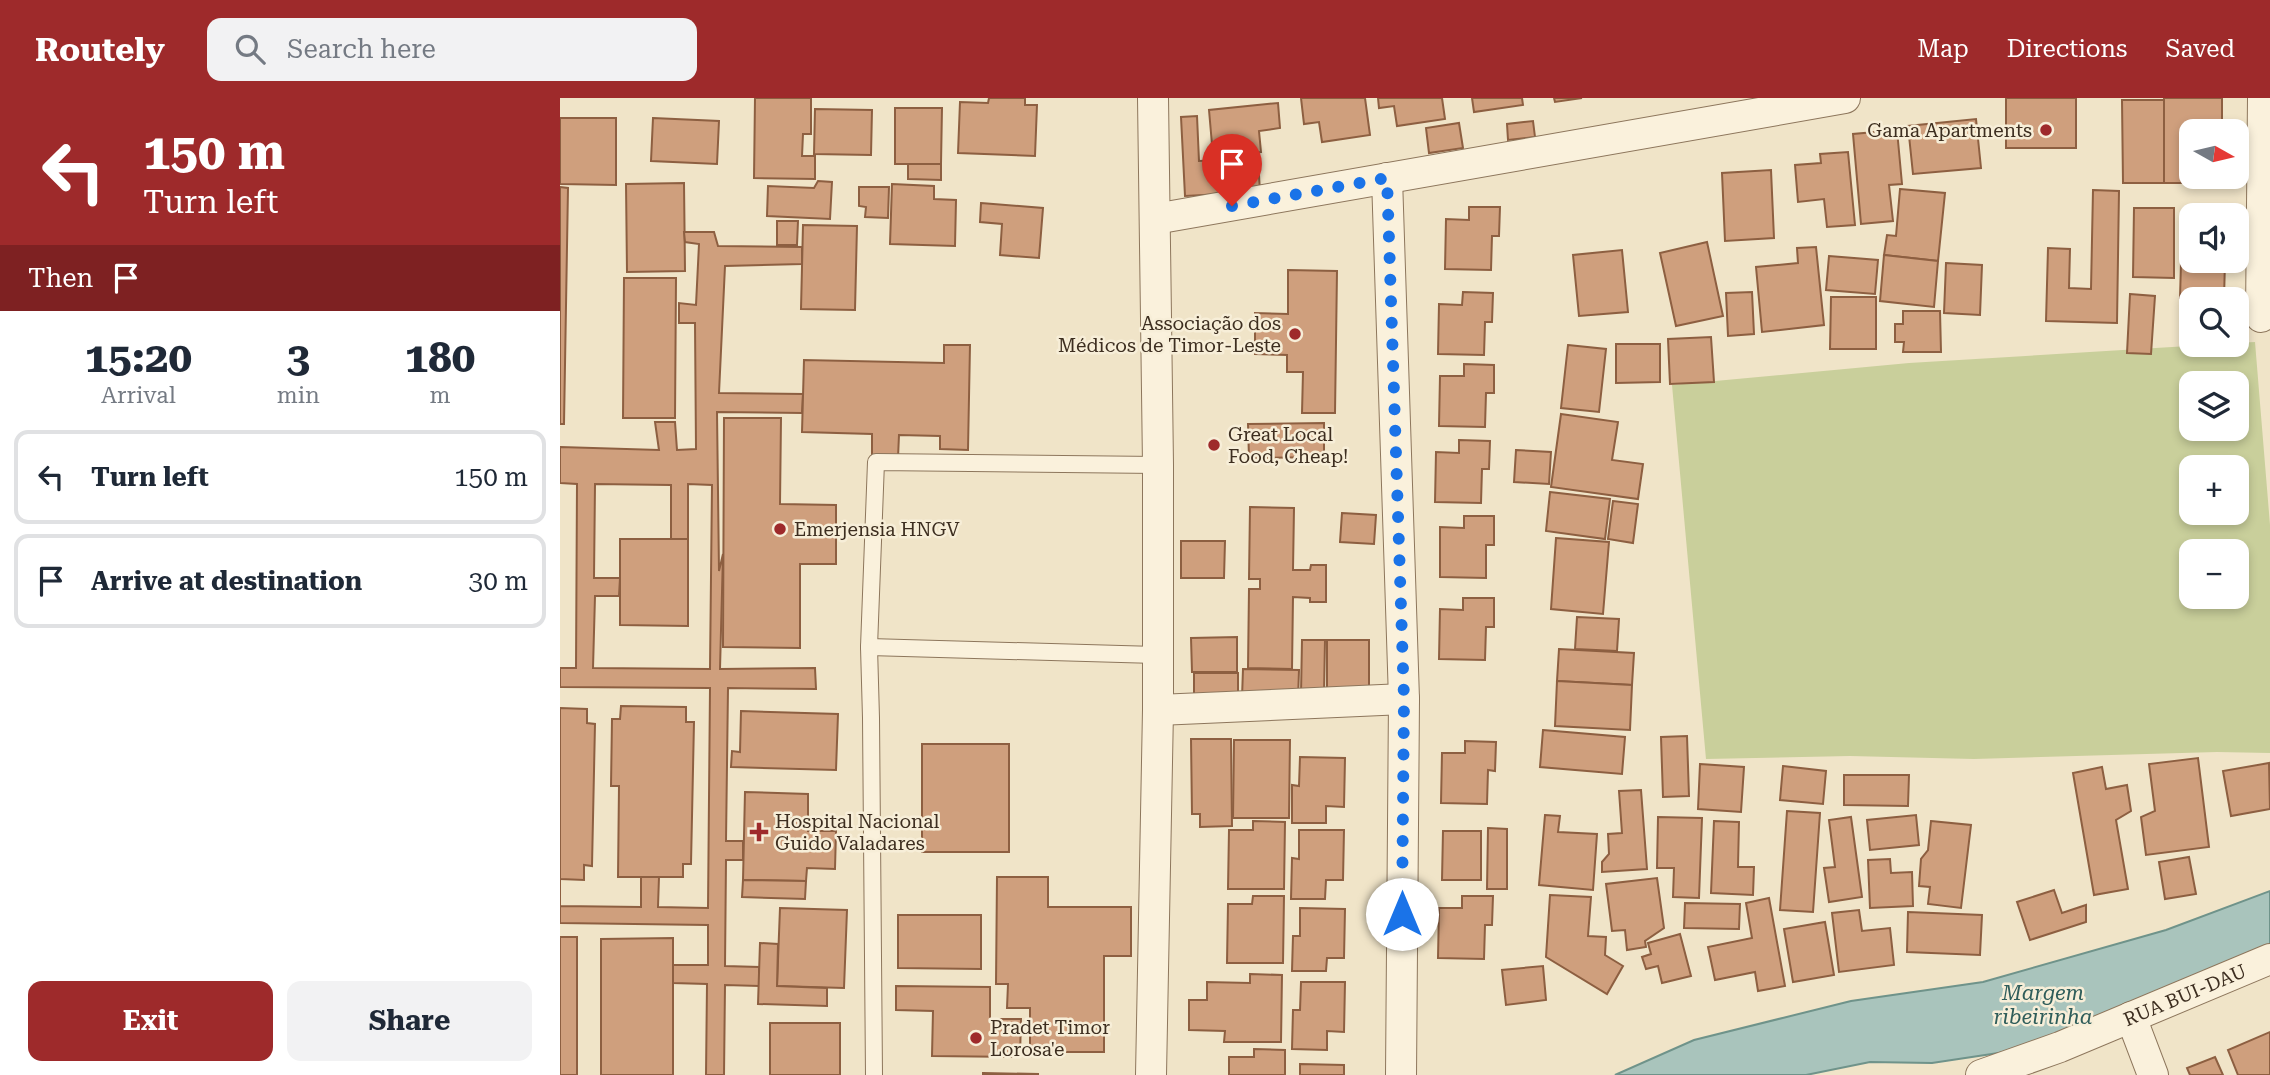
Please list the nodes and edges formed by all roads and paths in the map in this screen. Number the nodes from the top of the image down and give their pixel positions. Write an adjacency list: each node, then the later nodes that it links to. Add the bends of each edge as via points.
1 (1153, 98): 5 (street)
2 (1845, 98): 4 (street)
3 (2263, 98): 6 (street)
4 (1387, 178): 5 (street); 10 (street)
5 (1155, 219): 7 (street)
6 (2261, 317)
7 (1158, 465): 8 (lane, via 876,461); 9 (street)
8 (869, 647): 9 (lane); 14 (lane)
9 (1156, 655): 11 (street)
10 (1404, 699): 11 (street); 16 (street)
11 (1158, 710): 15 (street)
12 (2270, 959): 13 (street, RUA BUI-DAU)
13 (2132, 1017): 17 (street, RUA BUI-DAU); 18 (street)
14 (874, 1075)
15 (1151, 1075)
16 (1401, 1075)
17 (1981, 1075)
18 (2153, 1075)

